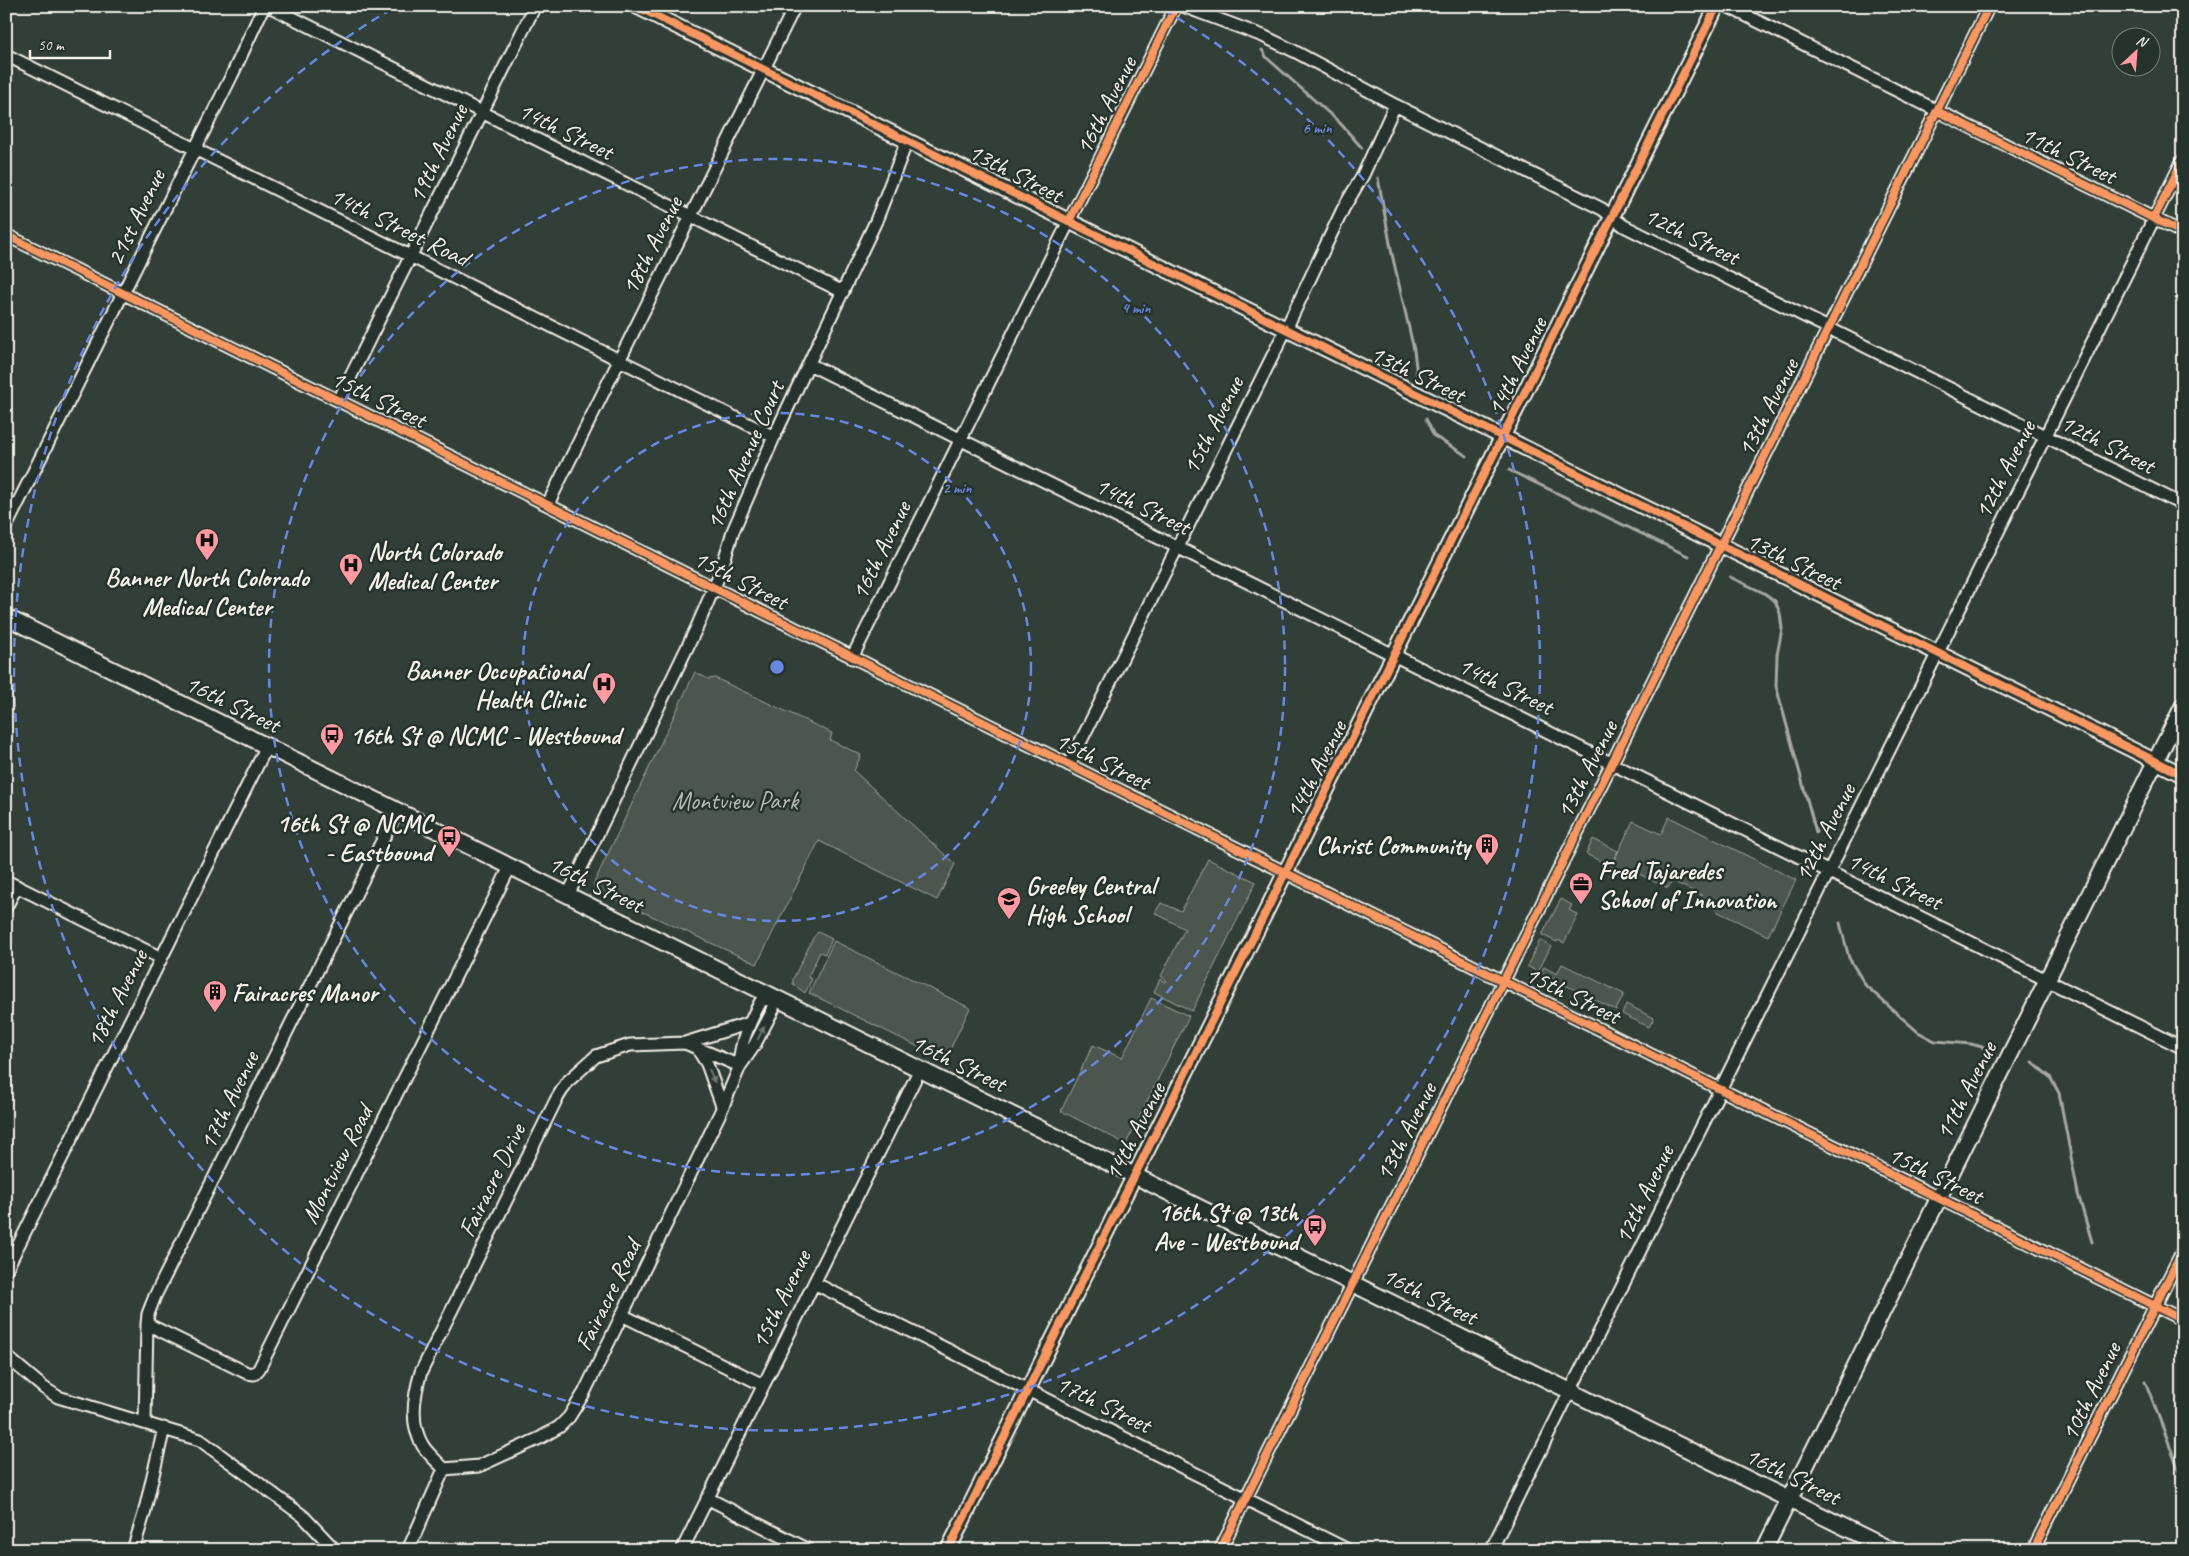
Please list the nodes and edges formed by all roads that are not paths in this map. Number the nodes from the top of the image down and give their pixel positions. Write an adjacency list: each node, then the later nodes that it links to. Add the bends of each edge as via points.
1 (264, 6): 17 (street, 21st Avenue)
2 (269, 6): 15 (street, 14th Street)
3 (535, 6): 15 (street, 19th Avenue)
4 (636, 6): 12 (street, 13th Street)
5 (795, 6): 12 (street, 18th Avenue)
6 (1176, 6): 22 (street, 16th Avenue)
7 (1183, 6): 13 (street, 12th Street, via 1263,36)
8 (1718, 6): 20 (street, 14th Avenue)
9 (1727, 6): 14 (street, 11th Street)
10 (1989, 6): 14 (street, 13th Avenue)
11 (6, 55): 17 (street, 14th Street Road)
12 (764, 70): 16 (street, 13th Street); 19 (street, 18th Avenue)
13 (1395, 106): 20 (street, 12th Street, via 1602,209); 29 (street, 15th Avenue)
14 (1937, 111): 21 (street, 11th Street); 28 (street, 13th Avenue)
15 (482, 113): 19 (street, 14th Street); 25 (street, 19th Avenue)
16 (907, 140): 22 (street, 13th Street); 26 (street, 16th Avenue Court, via 884,202)
17 (194, 149): 25 (street, 14th Street Road); 27 (street, 21st Avenue)
18 (2183, 160): 21 (street, 12th Avenue)
19 (690, 217): 26 (street, 14th Street); 30 (street, 18th Avenue)
20 (1612, 218): 28 (street, 12th Street); 34 (street, 14th Avenue)
21 (2154, 218): 23 (street, 11th Street); 35 (street, 12th Avenue)
22 (1069, 221): 29 (street, 13th Street); 36 (street, 16th Avenue)
23 (2183, 233)
24 (6, 235): 27 (street, 15th Street)
25 (411, 256): 30 (street, 14th Street Road); 32 (street, 19th Avenue)
26 (843, 292): 31 (street, 16th Avenue Court)
27 (123, 293): 32 (street, 15th Street); 39 (street, 21st Avenue)
28 (1829, 328): 35 (street, 12th Street); 40 (street, 13th Avenue)
29 (1286, 329): 34 (street, 13th Street); 41 (street, 15th Avenue)
30 (619, 360): 33 (street, 14th Street Road); 37 (street, 18th Avenue)
31 (809, 364): 33 (street, 16th Avenue Court); 36 (street, 14th Street)
32 (339, 400): 37 (street, 15th Street)
33 (774, 437): 42 (street, 16th Avenue Court, via 734,531)
34 (1503, 437): 40 (street, 13th Street); 45 (street, 14th Avenue)
35 (2046, 437): 38 (street, 12th Street); 44 (street, 12th Avenue)
36 (960, 439): 41 (street, 14th Street); 46 (street, 16th Avenue)
37 (548, 504): 42 (street, 15th Street)
38 (2183, 506)
39 (6, 527)
40 (1720, 546): 44 (street, 13th Street); 49 (street, 13th Avenue)
41 (1176, 547): 45 (street, 14th Street); 51 (street, 15th Avenue)
42 (714, 589): 46 (street, 15th Street); 58 (street, 16th Avenue Court)
43 (6, 618): 48 (main road, 16th Street)
44 (1938, 653): 50 (street, 13th Street); 55 (street, 12th Avenue)
45 (1394, 655): 49 (street, 14th Street); 56 (street, 14th Avenue)
46 (852, 658): 51 (street, 15th Street)
47 (2183, 706): 50 (main road, 11th Avenue)
48 (267, 746): 53 (main road, 16th Street); 60 (street, 18th Avenue)
49 (1612, 762): 55 (street, 14th Street); 62 (street, 13th Avenue)
50 (2155, 762): 52 (street, 13th Street); 61 (main road, 11th Avenue)
51 (1069, 765): 56 (street, 15th Street)
52 (2183, 775)
53 (397, 810): 54 (main road, 16th Street); 81 (street, 17th Avenue, via 155,1296)
54 (510, 867): 58 (main road, 16th Street); 81 (street, Montview Road, via 258,1369 254,1374 247,1373)
55 (1829, 872): 61 (street, 14th Street); 70 (street, 12th Avenue)
56 (1285, 873): 62 (street, 15th Street); 72 (street, 14th Avenue)
57 (12, 884): 59 (street); 60 (street)
58 (568, 895): 63 (main road, 16th Street)
59 (6, 907)
60 (161, 958): 75 (street, 18th Avenue)
61 (2047, 980): 67 (street, 14th Street); 73 (main road, 11th Avenue)
62 (1502, 982): 70 (street, 15th Street); 77 (street, 13th Avenue)
63 (773, 997): 64 (street, Fairacre Road, via 761,1001); 68 (street, Fairacre Road, one-way to 63, via 773,1010); 69 (main road, 16th Street)
64 (750, 1023): 65 (street); 68 (street, Fairacre Road, via 739,1056)
65 (685, 1043): 66 (street, Fairacre Drive); 88 (street, Fairacre Drive, via 630,1045 596,1056 567,1082 556,1100 421,1372 414,1405 417,1430 423,1445)
66 (697, 1048): 68 (street, Fairacre Drive); 71 (street, one-way to 71, via 707,1064)
67 (2183, 1048)
68 (740, 1066): 71 (street, Fairacre Road)
69 (920, 1069): 72 (main road, 16th Street); 76 (street, 15th Avenue)
70 (1720, 1090): 73 (street, 15th Street); 85 (street, 12th Avenue)
71 (722, 1106): 79 (street, Fairacre Road)
72 (1134, 1175): 77 (main road, 16th Street); 84 (street, 14th Avenue)
73 (1938, 1198): 78 (street, 15th Street); 91 (main road, 11th Avenue)
74 (2183, 1250): 78 (street, 10th Avenue)
75 (6, 1270)
76 (814, 1283): 83 (street, 15th Avenue); 84 (street, 17th Street)
77 (1352, 1283): 85 (main road, 16th Street); 90 (street, 13th Avenue)
78 (2155, 1306): 80 (street, 15th Street); 103 (street, 10th Avenue)
79 (622, 1315): 83 (street); 88 (street, Fairacre Road, via 584,1393 559,1427 479,1466)
80 (2183, 1320)
81 (147, 1324): 86 (street, 17th Avenue)
82 (6, 1356): 86 (street, via 58,1397)
83 (763, 1385): 89 (street, 15th Avenue)
84 (1028, 1390): 90 (street, 17th Street); 97 (street, 14th Avenue)
85 (1570, 1391): 91 (main road, 16th Street); 100 (street, 12th Avenue)
86 (145, 1422): 87 (street)
87 (164, 1428): 92 (street); 93 (street, via 211,1446 303,1516)
88 (444, 1469): 94 (street)
89 (707, 1498): 95 (street, 15th Avenue); 96 (street)
90 (1246, 1498): 98 (street, 13th Avenue); 99 (street, 17th Street)
91 (1790, 1500): 101 (main road, 11th Avenue); 102 (main road, 16th Street)
92 (133, 1550)
93 (335, 1550)
94 (408, 1550)
95 (682, 1550)
96 (809, 1550)
97 (948, 1550)
98 (1220, 1550)
99 (1348, 1550)
100 (1491, 1550)
101 (1764, 1550)
102 (1891, 1550)
103 (2033, 1550)

